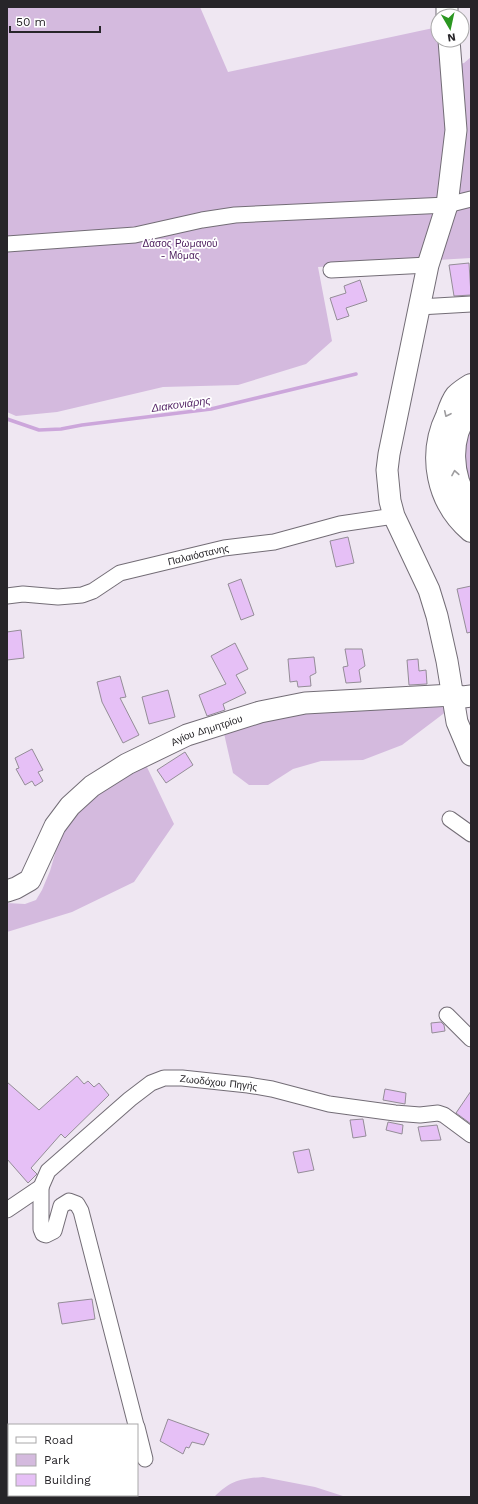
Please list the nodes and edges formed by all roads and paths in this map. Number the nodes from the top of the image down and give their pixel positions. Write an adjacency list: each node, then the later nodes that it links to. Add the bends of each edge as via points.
1 (451, 48): 3 (street, via 456,130)
2 (471, 199): 3 (street)
3 (447, 205): 4 (street, via 235,215 135,235); 5 (street)
4 (7, 244)
5 (428, 265): 6 (street); 8 (street)
6 (331, 270)
7 (471, 304): 8 (street)
8 (419, 307): 12 (street, via 389,459 388,484)
9 (471, 385): 13 (highway, one-way to 13, via 455,397 441,428 436,464 440,484 450,507)
10 (471, 407): 11 (highway, one-way to 10, via 460,490 454,468 456,438)
11 (471, 508)
12 (394, 516): 14 (street, Παλαιόστανης, via 340,524 274,542 224,548 120,574 82,595); 15 (street, via 429,590)
13 (471, 531)
14 (7, 596)
15 (462, 695): 16 (street, via 459,730); 19 (street, Αγίου Δημητρίου, via 305,703 260,712 181,738 127,764 92,786 70,806 55,826 30,880)
16 (471, 755)
17 (450, 819): 18 (street)
18 (471, 834)
19 (7, 891)
20 (448, 1015): 21 (street)
21 (471, 1038)
22 (471, 1135): 23 (street, Ζωοδόχου Πηγής, via 438,1113 395,1113 329,1104 248,1085 164,1078 151,1083 134,1095 48,1171)
23 (41, 1187): 24 (street, Ζωοδόχου Πηγής); 25 (street, via 43,1234 54,1231 61,1206 69,1201 77,1204 81,1211)
24 (7, 1210)
25 (136, 1424)
26 (138, 1430): 27 (street)
27 (146, 1459)

